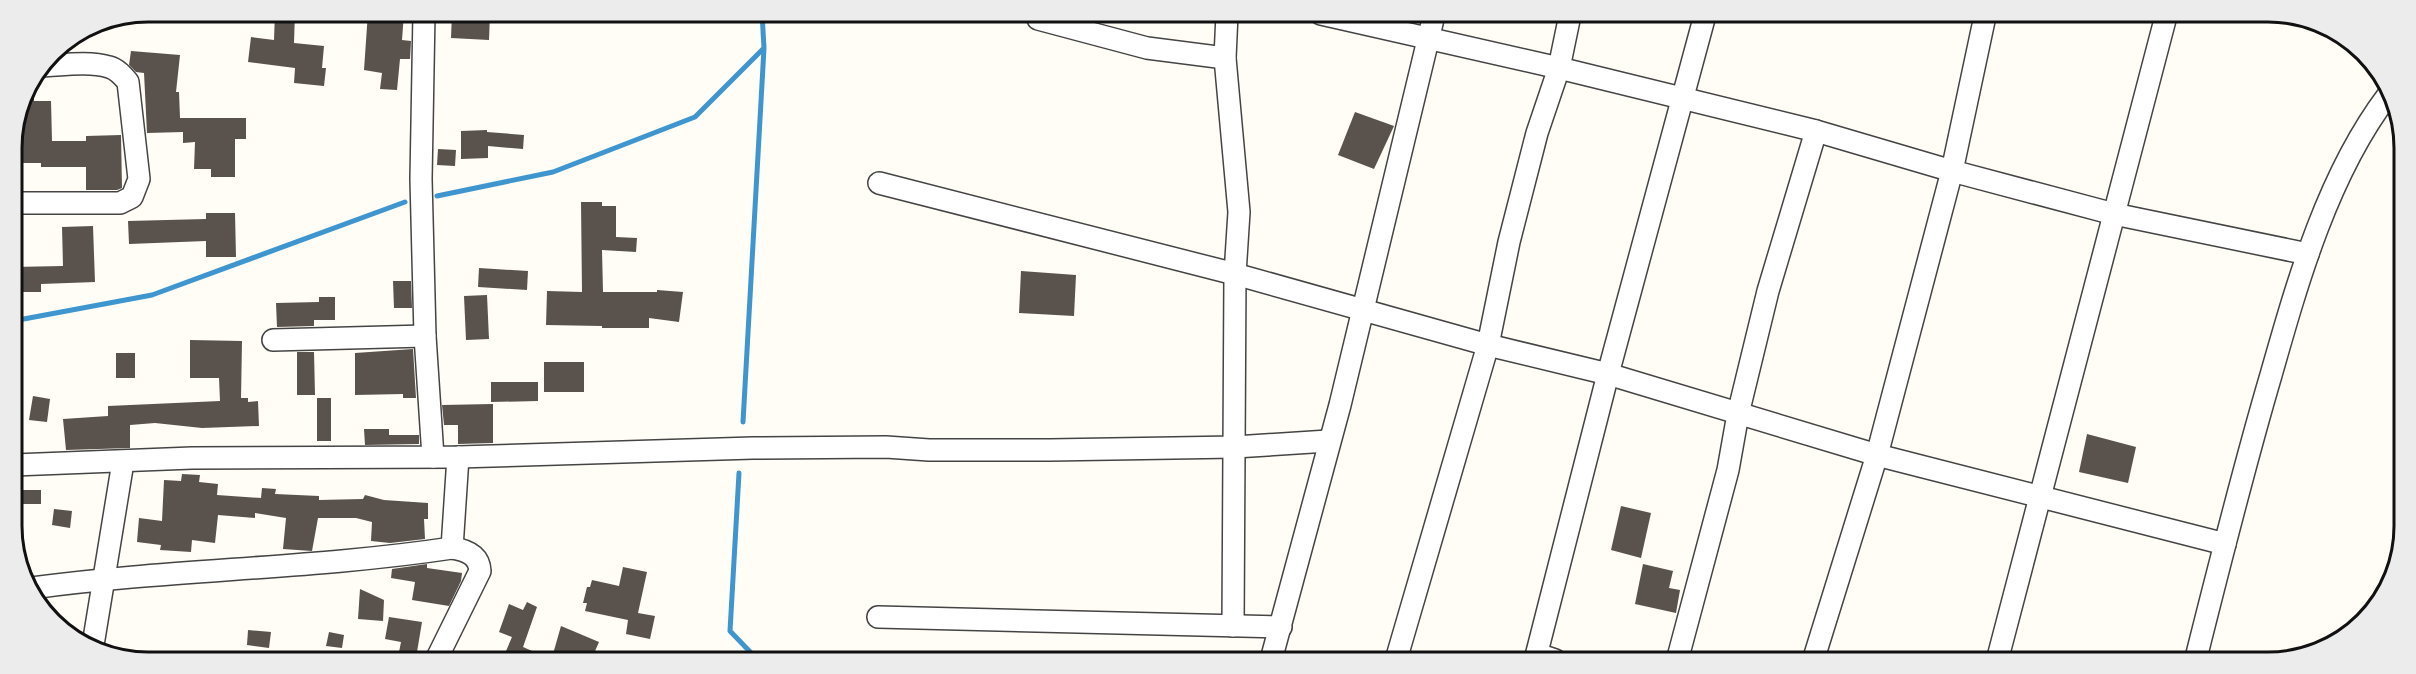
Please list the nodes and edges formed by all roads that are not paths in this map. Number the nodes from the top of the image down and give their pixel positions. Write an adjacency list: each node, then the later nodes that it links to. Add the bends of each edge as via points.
1 (1227, 22): 11 (street)
2 (1354, 22): 10 (street)
3 (1432, 22): 10 (street)
4 (1568, 22): 13 (street)
5 (1703, 22): 14 (street)
6 (1984, 22): 17 (street)
7 (2164, 22): 20 (street)
8 (424, 23): 24 (street, via 421,179)
9 (1051, 23): 11 (street, via 1147,48)
10 (1428, 39): 13 (street); 23 (street)
11 (1226, 58): 22 (street, via 1239,212)
12 (53, 66): 19 (street, via 110,67 128,82 140,179 132,197 120,203)
13 (1558, 68): 14 (street); 26 (street, via 1509,242)
14 (1682, 100): 16 (street); 27 (street)
15 (2384, 101): 21 (street, via 2353,147)
16 (1816, 131): 17 (street); 28 (street, via 1768,291)
17 (1952, 171): 20 (street); 31 (street)
18 (879, 183): 22 (street)
19 (23, 203)
20 (2114, 214): 21 (street); 36 (street)
21 (2308, 254): 37 (street, via 2269,379)
22 (1235, 274): 23 (street); 30 (street)
23 (1362, 309): 26 (street); 29 (street)
24 (425, 336): 25 (street); 32 (street)
25 (273, 340)
26 (1488, 345): 27 (street); 46 (street)
27 (1608, 374): 28 (street); 47 (street)
28 (1738, 414): 31 (street); 48 (street, via 1728,470)
29 (1328, 441): 30 (street); 43 (street)
30 (1235, 447): 33 (street, via 786,448); 42 (street)
31 (1877, 455): 36 (street); 49 (street)
32 (433, 457): 33 (street); 34 (street)
33 (458, 457): 38 (street)
34 (123, 462): 35 (street); 39 (street)
35 (22, 465)
36 (2041, 498): 37 (street); 50 (street)
37 (2225, 544): 51 (street)
38 (452, 548): 39 (street, via 380,558); 52 (street, via 466,550 476,558 480,571)
39 (104, 578): 40 (street); 44 (street)
40 (39, 587)
41 (878, 617): 42 (street)
42 (1233, 626): 43 (street)
43 (1281, 627): 45 (street)
44 (94, 639)
45 (1274, 651)
46 (1399, 651)
47 (1545, 651)
48 (1680, 651)
49 (1816, 651)
50 (2000, 651)
51 (2198, 651)
52 (440, 652)

